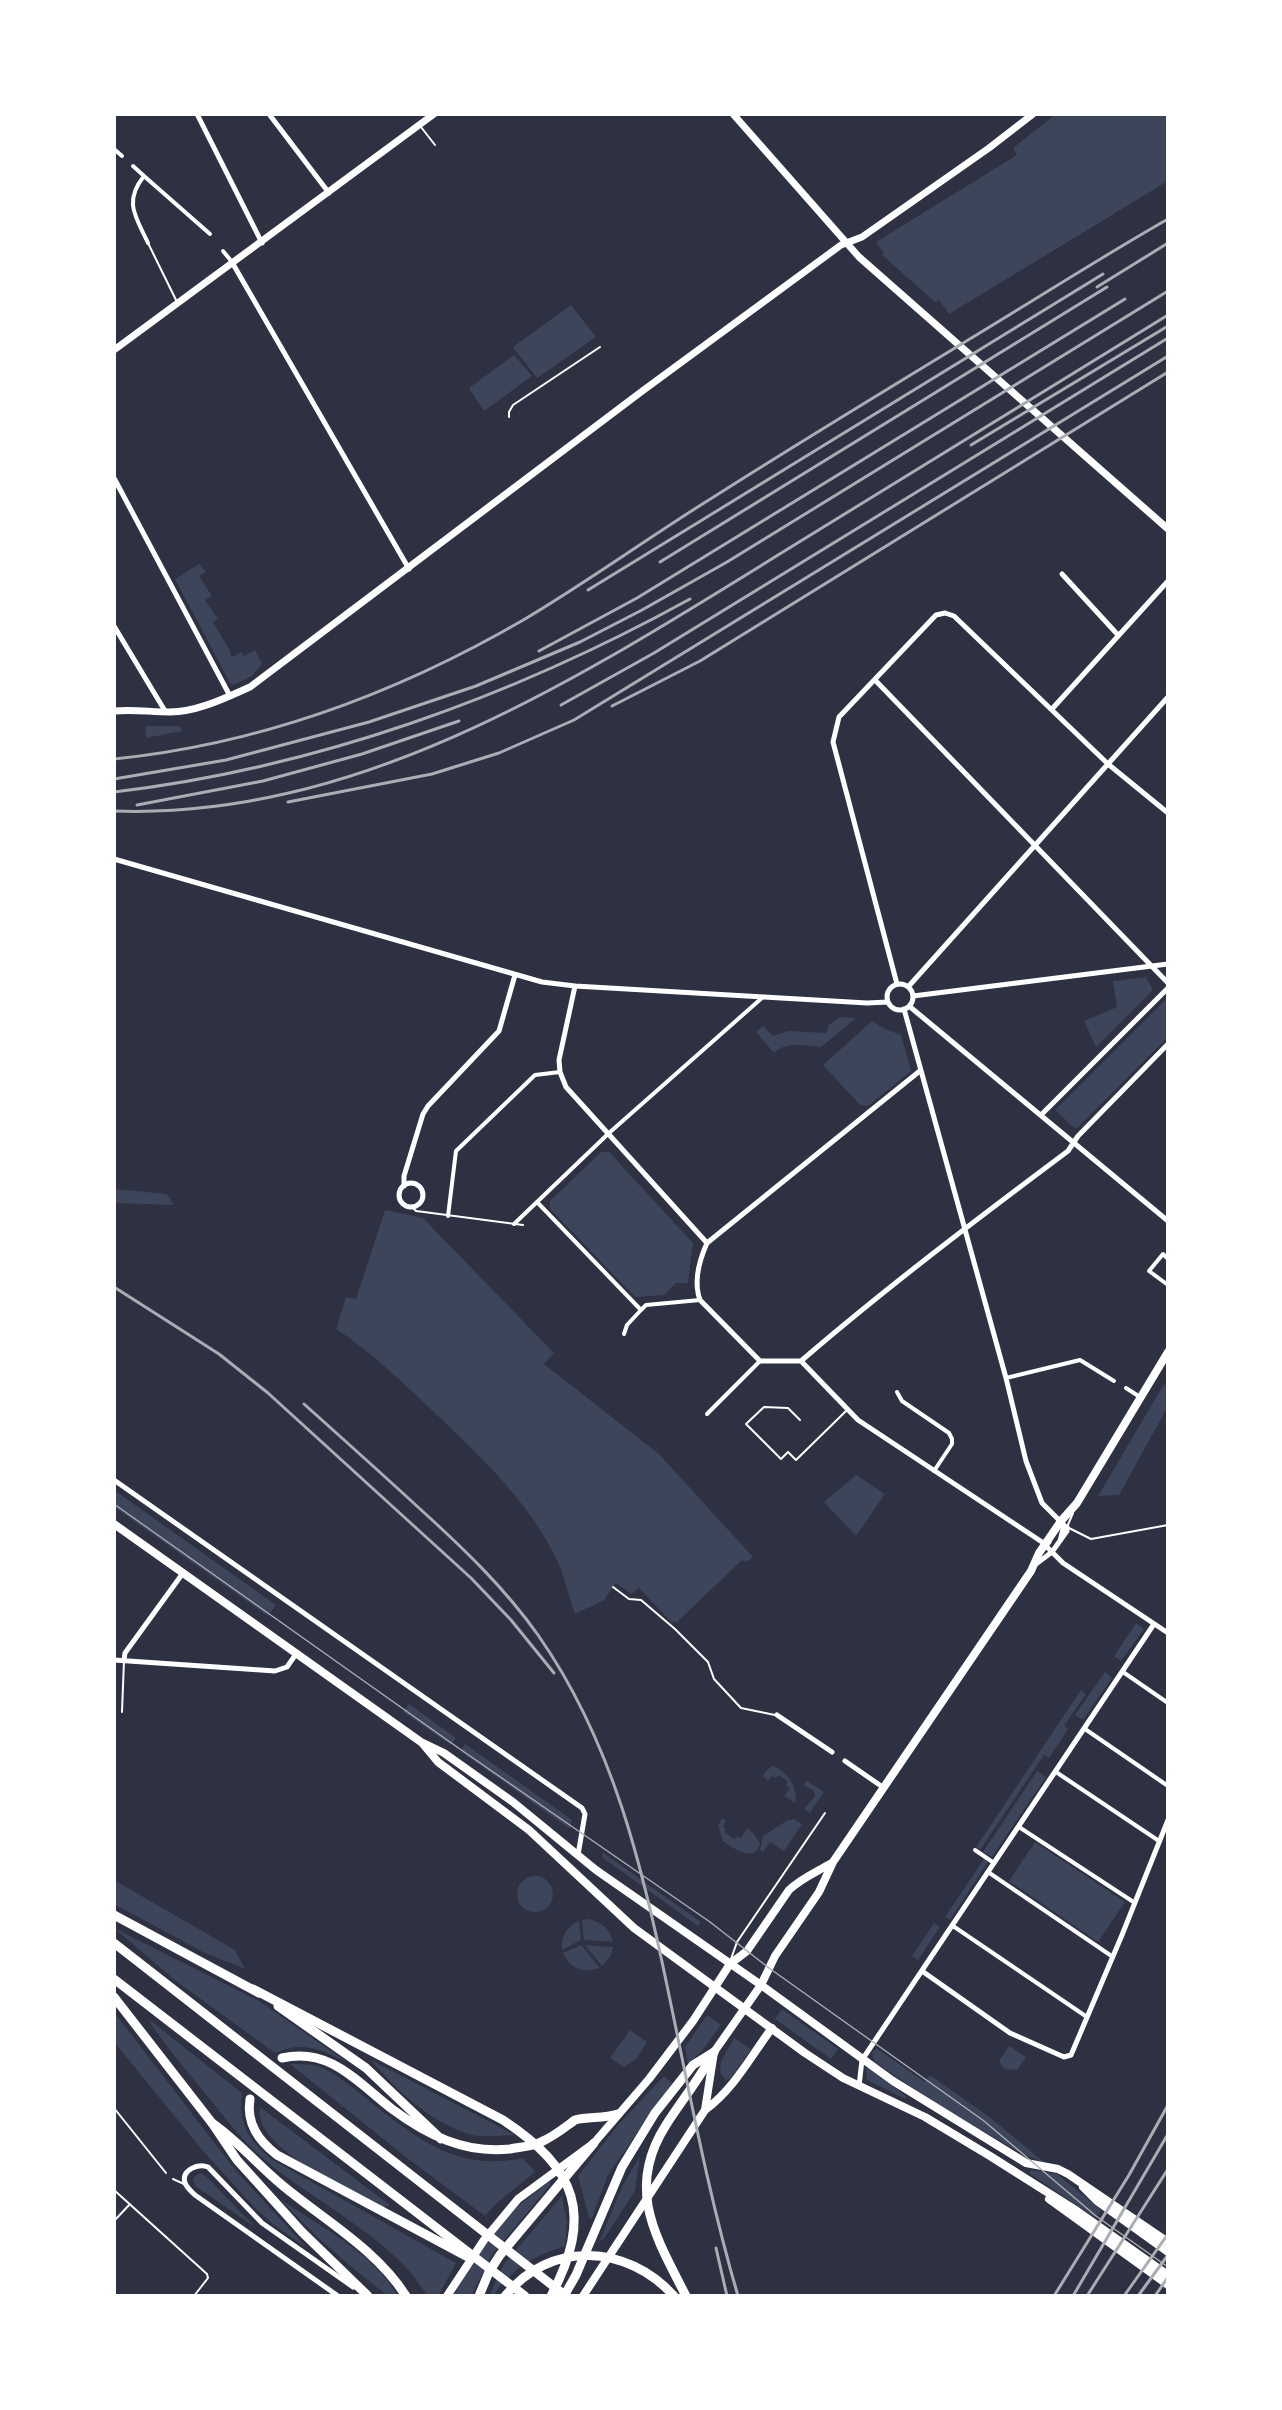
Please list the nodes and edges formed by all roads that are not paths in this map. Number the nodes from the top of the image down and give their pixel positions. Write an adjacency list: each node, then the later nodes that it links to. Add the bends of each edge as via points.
1 (197, 114): 15 (street)
2 (269, 114): 12 (street)
3 (434, 114): 6 (street)
4 (732, 114): 16 (street)
5 (1034, 114): 16 (street, via 862,237)
6 (419, 125): 7 (lane); 12 (street)
7 (435, 145)
8 (114, 148): 9 (street)
9 (122, 156)
10 (133, 166): 11 (street)
11 (144, 176): 13 (street); 14 (street, via 131,200)
12 (329, 193): 15 (street)
13 (210, 234)
14 (148, 243): 19 (lane)
15 (262, 243): 18 (street)
16 (847, 243): 24 (street, via 936,327); 25 (street, via 641,392)
17 (223, 251): 18 (street)
18 (233, 264): 19 (street); 25 (street)
19 (178, 303): 21 (street)
20 (600, 347): 22 (lane, via 513,405)
21 (114, 350)
22 (509, 417)
23 (114, 478): 31 (street)
24 (1168, 529)
25 (409, 569): 31 (street, via 250,687)
26 (1062, 574): 29 (street)
27 (1168, 581): 29 (street)
28 (114, 626): 35 (street)
29 (1118, 635): 33 (street)
30 (874, 681): 33 (street, via 936,615 945,613 954,616); 38 (street); 44 (street, via 839,717 833,746)
31 (230, 696): 35 (street, via 195,708)
32 (1168, 697): 36 (street)
33 (1052, 709): 36 (street)
34 (114, 711): 35 (street)
35 (165, 711)
36 (1108, 764): 37 (street); 38 (street)
37 (1168, 813)
38 (1034, 846): 41 (street); 46 (street)
39 (114, 859): 42 (street)
40 (1168, 964): 41 (street)
41 (1150, 967): 43 (street); 48 (street)
42 (515, 975): 45 (street); 58 (street, via 499,1031 423,1114)
43 (1168, 983)
44 (897, 984): 46 (street); 50 (street, via 890,989)
45 (575, 986): 49 (street); 54 (street, via 559,1060)
46 (908, 987): 48 (street)
47 (1168, 988): 55 (street)
48 (913, 996): 51 (street)
49 (764, 997): 50 (street); 56 (street)
50 (888, 1002): 51 (street, via 895,1009)
51 (906, 1007): 53 (street); 55 (street)
52 (1168, 1044): 57 (street)
53 (921, 1070): 65 (street); 66 (street)
54 (560, 1072): 56 (street, via 566,1087); 61 (street, via 535,1075 456,1151)
55 (1041, 1115): 57 (street)
56 (609, 1133): 59 (street); 66 (street)
57 (1074, 1143): 62 (street); 65 (street)
58 (404, 1185): 60 (street, via 399,1192 400,1200); 60 (street, via 416,1184 423,1192 421,1203)
59 (537, 1202): 63 (street); 70 (street)
60 (412, 1207): 61 (lane)
61 (448, 1216): 63 (lane)
62 (1168, 1221)
63 (514, 1224): 64 (lane)
64 (523, 1225)
65 (965, 1228): 74 (street); 75 (street)
66 (707, 1243): 69 (street, via 695,1287)
67 (1168, 1258): 68 (street, via 1163,1254 1149,1271)
68 (1168, 1286)
69 (700, 1300): 70 (street, via 646,1305); 73 (street)
70 (641, 1310): 71 (street)
71 (624, 1334)
72 (1168, 1352): 79 (main road)
73 (760, 1361): 74 (street); 81 (street)
74 (801, 1361): 80 (street)
75 (1006, 1378): 76 (street, via 1080,1360); 86 (street, via 1038,1494)
76 (1114, 1381)
77 (1126, 1388): 79 (street)
78 (897, 1392): 83 (street, via 902,1401 952,1439)
79 (1141, 1398): 86 (main road)
80 (848, 1410): 82 (lane, via 796,1460 788,1452 781,1459 746,1424 764,1407 788,1408); 83 (street)
81 (706, 1414)
82 (800, 1420)
83 (934, 1471): 88 (street)
84 (114, 1480): 114 (street, via 582,1808 585,1814)
85 (114, 1524): 91 (main road)
86 (1062, 1525): 87 (lane, via 1091,1539); 88 (main road); 89 (street); 89 (street, via 1047,1546)
87 (1168, 1525)
88 (1045, 1544): 90 (main road)
89 (1052, 1552): 90 (street); 93 (street)
90 (1036, 1564): 108 (main road)
91 (183, 1573): 95 (main road); 97 (street, via 125,1653)
92 (613, 1587): 101 (lane, via 629,1599 641,1600 675,1629 708,1662 714,1679 741,1708)
93 (1154, 1624): 94 (street); 98 (street)
94 (1168, 1633)
95 (297, 1654): 97 (street, via 287,1667 275,1671); 103 (main road)
96 (114, 1660): 97 (street)
97 (124, 1660): 100 (lane)
98 (1122, 1672): 99 (street); 102 (street)
99 (1168, 1703)
100 (122, 1712)
101 (777, 1715): 104 (street)
102 (1084, 1729): 106 (street); 107 (street)
103 (421, 1742): 114 (main road, via 444,1753 513,1802); 127 (main road, via 438,1762 529,1830 634,1928)
104 (832, 1752)
105 (845, 1761): 108 (street)
106 (1056, 1772): 111 (street); 112 (street)
107 (1168, 1786)
108 (884, 1788): 115 (main road)
109 (825, 1813): 123 (lane, via 734,1947)
110 (1168, 1820): 112 (street)
111 (1019, 1827): 116 (street); 118 (street)
112 (1159, 1841): 118 (street)
113 (975, 1850): 116 (street)
114 (578, 1856): 123 (main road)
115 (833, 1862): 123 (main road, via 794,1885 747,1951); 126 (main road, via 819,1892 775,1956)
116 (994, 1863): 117 (street)
117 (988, 1872): 120 (street); 122 (street)
118 (1135, 1903): 122 (street)
119 (114, 1915): 128 (highway)
120 (952, 1926): 124 (street); 131 (street)
121 (114, 1943): 167 (highway)
122 (1113, 1957): 131 (street)
123 (730, 1964): 126 (main road); 127 (main road)
124 (922, 1971): 131 (street, via 1010,2033 1064,2057 1071,2055); 135 (street)
125 (114, 1979): 153 (highway)
126 (761, 1985): 130 (main road); 135 (main road)
127 (716, 1987): 130 (main road); 140 (main road, via 661,2065)
128 (253, 1989): 142 (highway, via 366,2068); 166 (highway, via 502,2120 536,2142 563,2174 575,2215 568,2260)
129 (114, 1997): 141 (highway)
130 (745, 2008): 132 (main road); 133 (main road)
131 (1087, 2017)
132 (772, 2028): 136 (main road); 139 (main road, via 730,2086)
133 (714, 2052): 139 (main road); 167 (highway, via 693,2065 622,2167); 170 (highway, via 666,2124 651,2156 645,2182 646,2208)
134 (282, 2058): 142 (highway, via 306,2055 336,2065 406,2119)
135 (862, 2060): 136 (street); 148 (main road, via 1026,2163 1058,2169)
136 (859, 2086): 146 (main road, via 925,2117)
137 (250, 2100): 153 (highway, via 249,2115 255,2131 277,2155)
138 (114, 2108): 145 (lane)
139 (705, 2110): 168 (main road)
140 (618, 2114): 142 (highway, via 581,2118 541,2142 517,2148 474,2149); 143 (main road)
141 (212, 2123): 158 (highway, via 283,2186 377,2260); 161 (highway, via 271,2199)
142 (441, 2139)
143 (594, 2143): 144 (highway)
144 (573, 2163): 162 (main road, via 518,2199 484,2240); 163 (highway, via 500,2255)
145 (166, 2173)
146 (1023, 2178): 156 (main road, via 1084,2215); 157 (main road)
147 (173, 2179): 149 (lane)
148 (1079, 2182): 154 (main road); 155 (main road, via 1097,2202)
149 (185, 2185): 160 (street); 161 (street, via 194,2166 208,2167 262,2223)
150 (114, 2190): 151 (lane)
151 (130, 2204): 152 (lane); 159 (lane, via 207,2274)
152 (114, 2221)
153 (443, 2238): 165 (highway)
154 (1168, 2242)
155 (1168, 2252)
156 (1168, 2275)
157 (1168, 2285)
158 (404, 2293)
159 (194, 2296)
160 (338, 2296)
161 (368, 2296)
162 (447, 2296)
163 (479, 2296)
164 (505, 2296): 169 (highway, via 532,2271 564,2257 582,2255 603,2256 643,2270)
165 (525, 2296)
166 (551, 2296)
167 (565, 2296)
168 (583, 2296)
169 (674, 2296)
170 (686, 2296)

